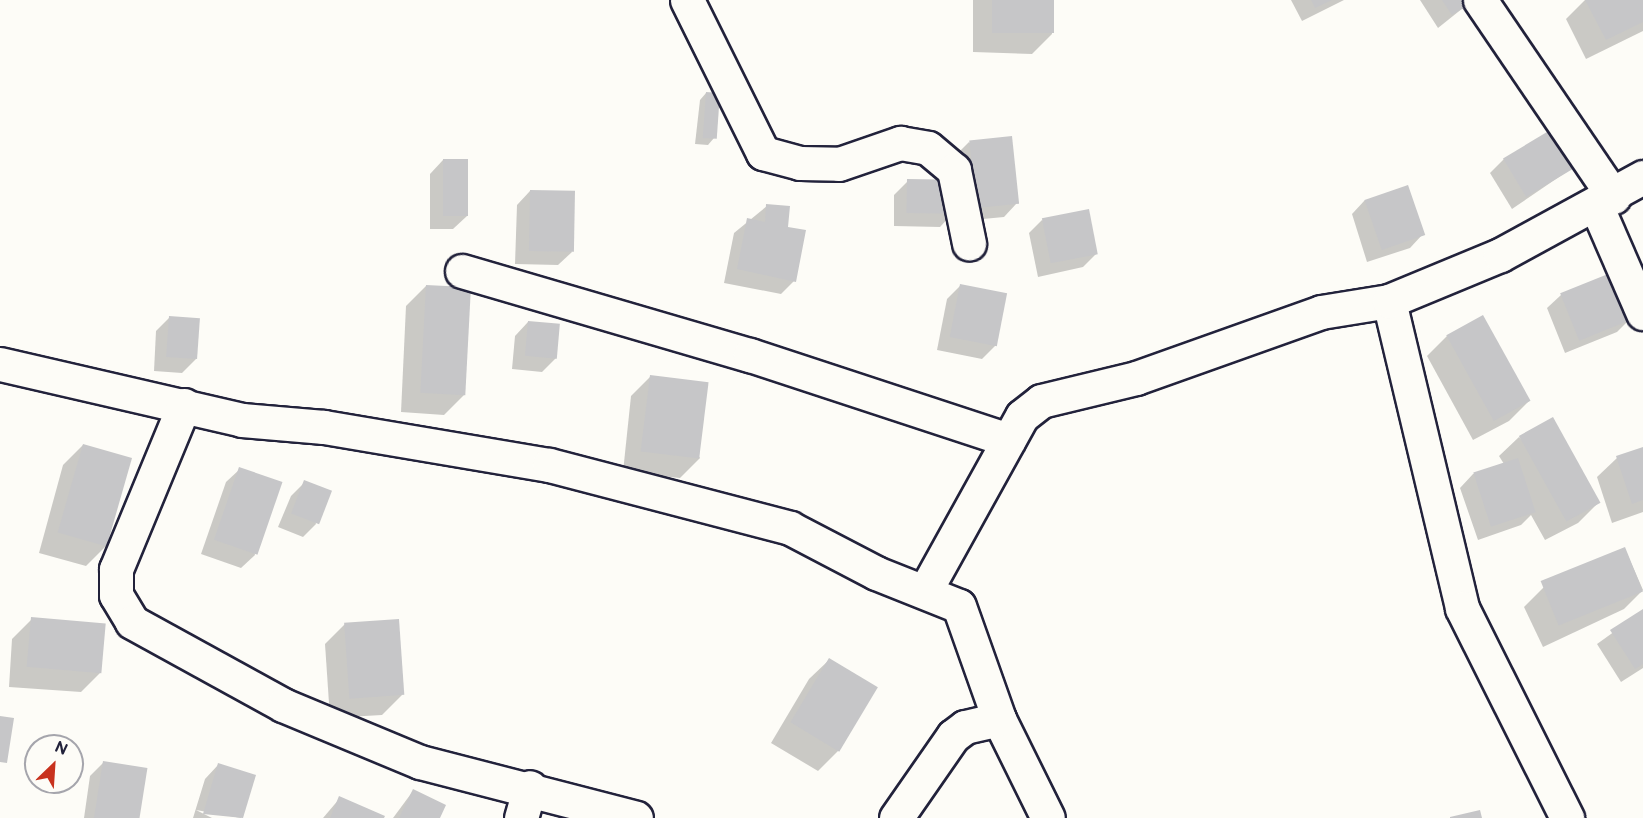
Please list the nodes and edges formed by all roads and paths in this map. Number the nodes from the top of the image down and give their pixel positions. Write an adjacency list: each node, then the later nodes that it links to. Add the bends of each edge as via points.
1 (687, 0): 5 (street, via 763,153 800,163 839,164 900,143 928,148 954,170)
2 (1480, 0): 4 (street)
3 (1643, 177): 4 (street)
4 (1605, 201): 7 (street, via 1500,255); 8 (street)
5 (969, 243)
6 (462, 271): 11 (street, via 750,355)
7 (1389, 301): 11 (street, via 1321,312 1136,378 1059,393 1022,416); 19 (street, via 1462,608)
8 (1643, 313)
9 (0, 364): 10 (street)
10 (184, 405): 12 (street, via 242,420 324,427 549,465 773,522); 14 (street, via 116,569 116,595 132,622 283,705 420,762)
11 (1008, 440): 12 (street)
12 (925, 591): 13 (street, via 948,599 967,615)
13 (999, 719): 17 (street, via 965,727 953,736); 18 (street)
14 (530, 787): 15 (street); 16 (street)
15 (522, 818)
16 (636, 818)
17 (896, 818)
18 (1048, 818)
19 (1567, 818)

